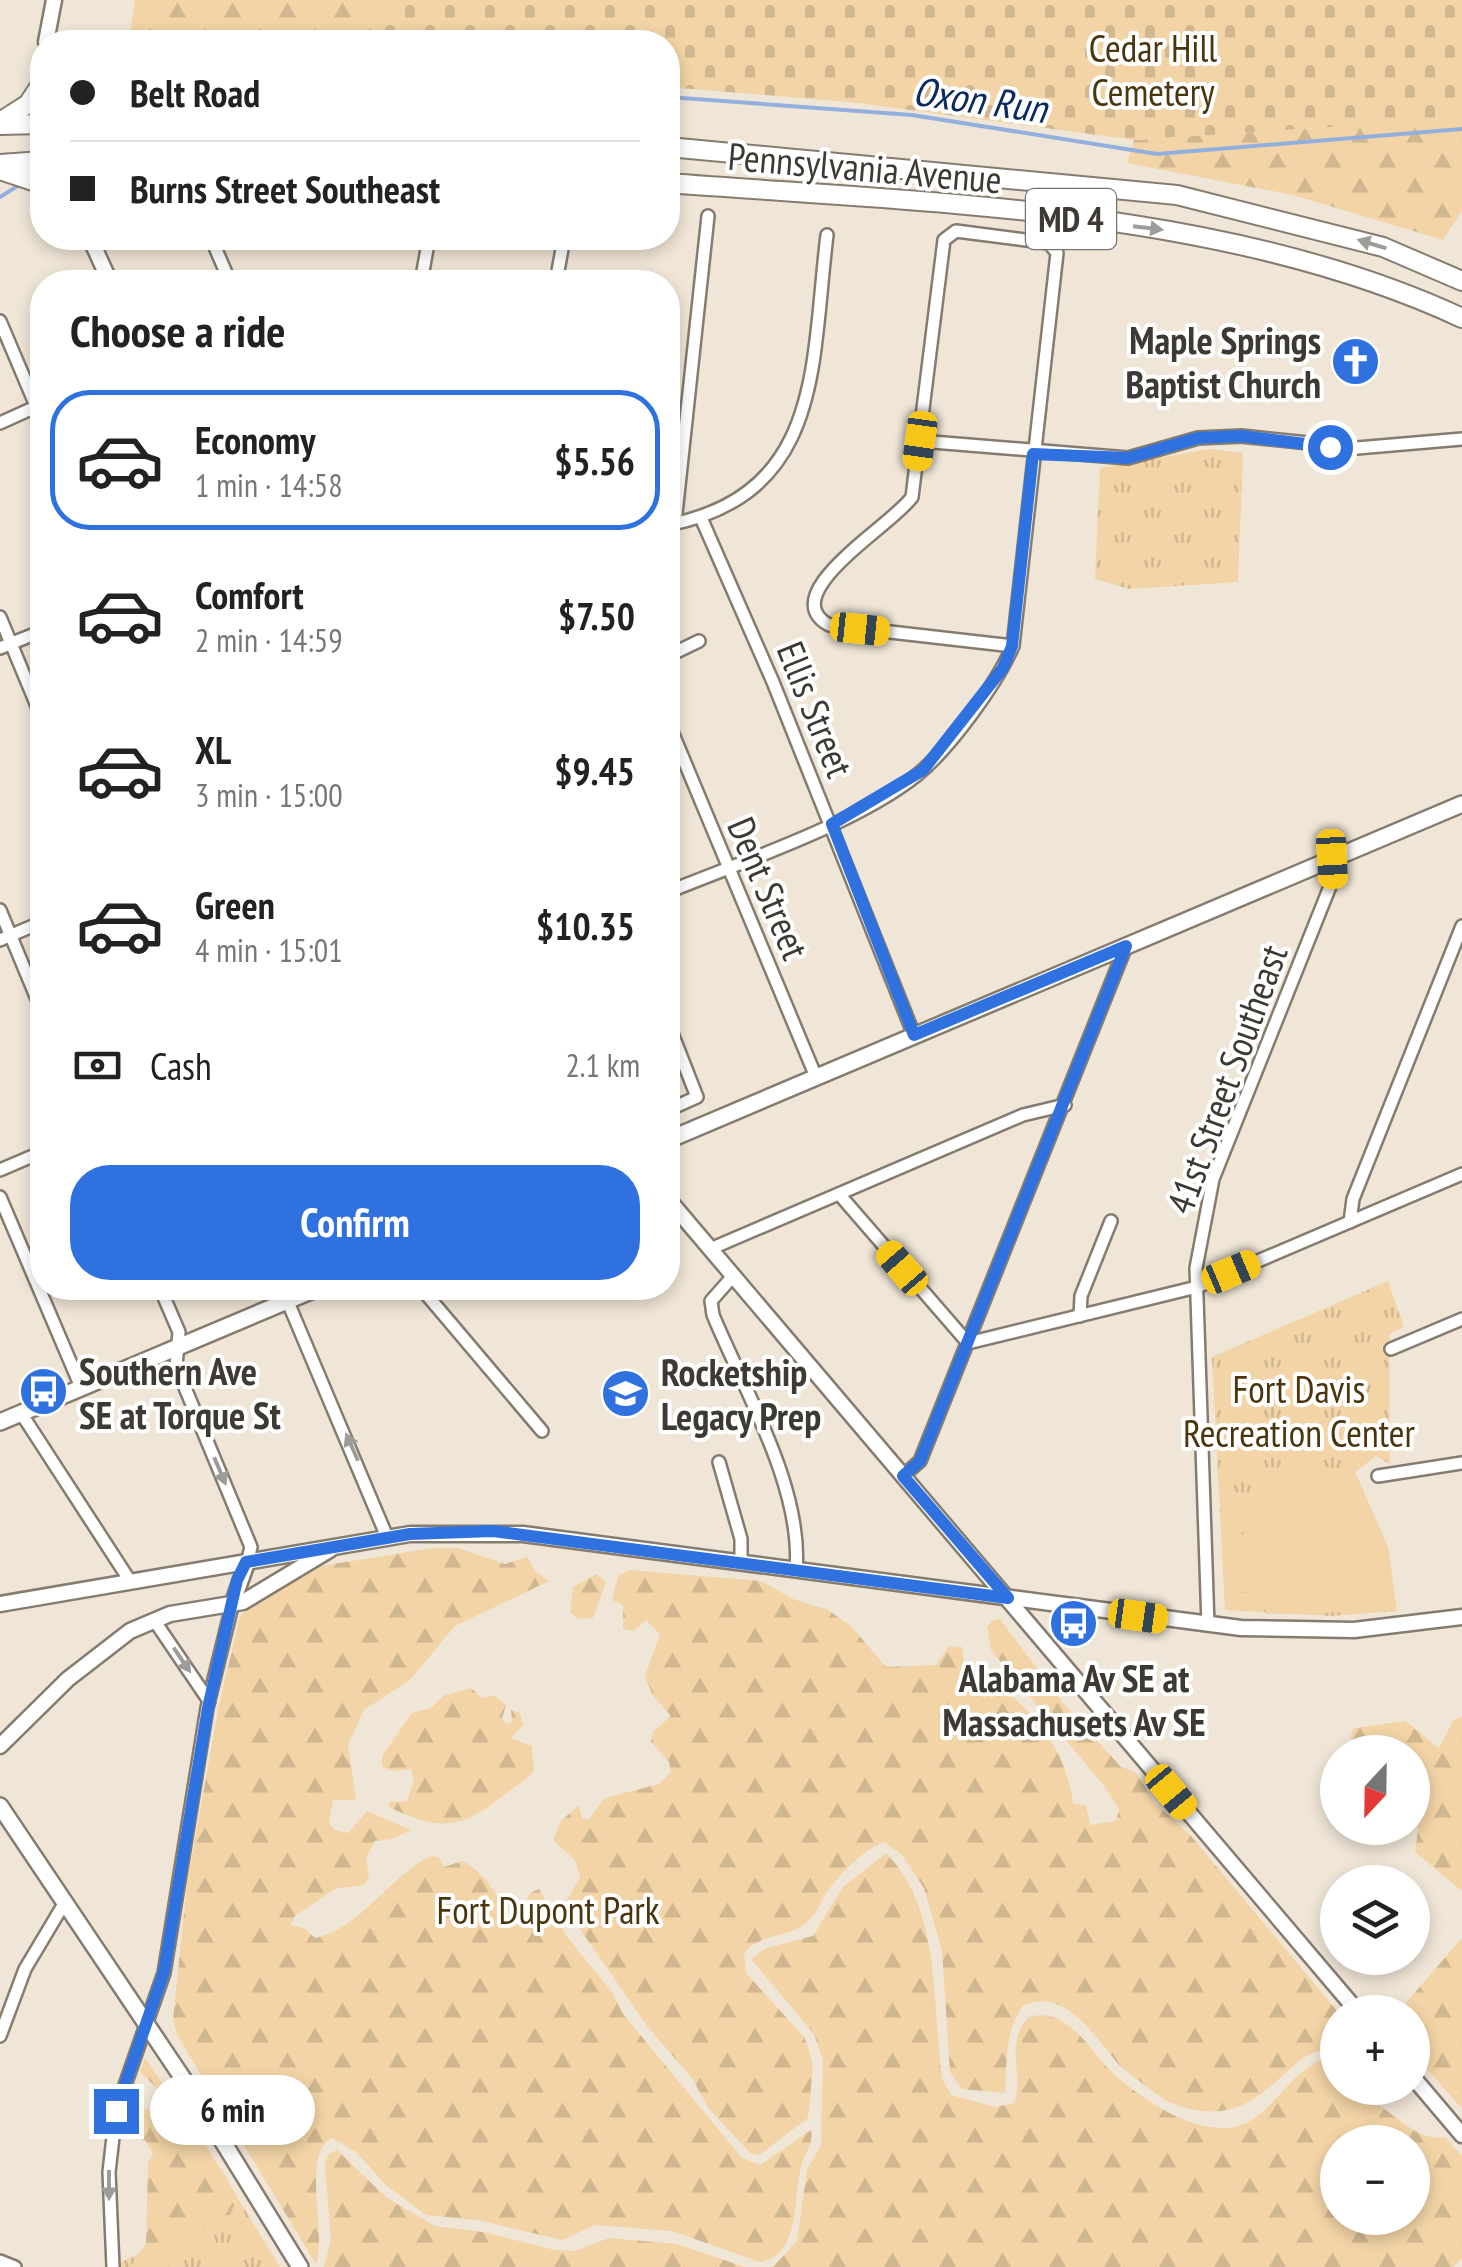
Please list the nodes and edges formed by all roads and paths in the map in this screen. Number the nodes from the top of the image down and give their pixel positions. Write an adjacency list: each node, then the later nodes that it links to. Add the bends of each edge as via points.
1 (54, 0): 2 (street)
2 (48, 30)
3 (30, 101): 4 (highway)
4 (0, 123): 5 (highway)
5 (30, 124)
6 (680, 148): 13 (highway, Pennsylvania Avenue / MD 4, one-way to 6, via 1383,247 1177,195)
7 (30, 163): 8 (highway)
8 (0, 167): 9 (highway)
9 (30, 179)
10 (680, 184): 14 (highway, Pennsylvania Avenue / MD 4, one-way to 14, via 1190,233 1358,274)
11 (708, 216): 21 (street)
12 (827, 235): 23 (street, via 799,424 764,479)
13 (1462, 281)
14 (1462, 318)
15 (0, 321): 16 (street)
16 (30, 384)
17 (30, 410): 18 (street)
18 (0, 423)
19 (1462, 439): 22 (street, via 1357,448 1241,436 1198,438 1128,458)
20 (920, 441): 22 (street); 22 (street, via 944,240 956,232 1006,237 1049,243 1057,253); 29 (street, via 912,497 826,575 815,588 813,606 829,625)
21 (680, 449)
22 (1033, 454): 29 (street)
23 (702, 520): 24 (street); 34 (street, Ellis Street)
24 (680, 523)
25 (0, 617): 28 (street)
26 (30, 636): 28 (street)
27 (699, 641): 30 (street)
28 (6, 646): 31 (street)
29 (1012, 646): 34 (street, via 1003,668 923,770)
30 (680, 650)
31 (30, 694)
32 (680, 751): 36 (street, Dent Street)
33 (1462, 804): 35 (main road)
34 (832, 824): 36 (street); 44 (street, Ellis Street)
35 (1332, 859): 42 (main road); 61 (street, 41st Street Southeast, via 1334,880 1213,1179)
36 (728, 868): 37 (street); 46 (street, Dent Street)
37 (680, 887)
38 (0, 910): 41 (street)
39 (1462, 926): 57 (street, via 1353,1199)
40 (30, 927): 41 (street)
41 (5, 938): 43 (street)
42 (1126, 946): 44 (main road); 48 (street)
43 (30, 987)
44 (914, 1035): 46 (main road)
45 (680, 1054): 47 (street, via 697,1097)
46 (816, 1077): 49 (main road)
47 (680, 1105)
48 (1065, 1105): 53 (street, via 1023,1115); 69 (street)
49 (680, 1135)
50 (30, 1157): 51 (street)
51 (0, 1170)
52 (1462, 1174): 57 (street)
53 (839, 1194): 58 (street); 69 (street)
54 (0, 1198): 59 (street)
55 (680, 1213): 58 (street)
56 (1111, 1221): 67 (street, via 1081,1296)
57 (1350, 1222): 61 (street)
58 (710, 1249): 60 (street)
59 (30, 1268)
60 (733, 1276): 78 (street); 84 (street, via 712,1301 712,1315 784,1485 799,1536)
61 (1196, 1287): 67 (street); 91 (street, 41st Street Southeast)
62 (43, 1300): 72 (street)
63 (165, 1300): 70 (street)
64 (272, 1300): 70 (main road)
65 (287, 1300): 80 (street, one-way to 65)
66 (430, 1300): 75 (street)
67 (1080, 1316): 69 (street)
68 (1462, 1319): 71 (street)
69 (968, 1343): 78 (street, via 920,1461)
70 (178, 1347): 72 (main road); 82 (street, one-way to 82, via 176,1366 250,1547)
71 (1391, 1348)
72 (81, 1388): 73 (main road)
73 (21, 1413): 74 (main road); 85 (street)
74 (0, 1422)
75 (542, 1431)
76 (719, 1462): 83 (street, via 742,1538)
77 (1462, 1463): 79 (street)
78 (903, 1476): 86 (street)
79 (1378, 1476)
80 (387, 1537): 81 (street); 83 (street, via 510,1532)
81 (336, 1546): 82 (street); 87 (street, via 250,1599)
82 (246, 1562): 85 (street); 87 (street)
83 (742, 1563): 84 (street)
84 (796, 1570): 86 (street)
85 (130, 1581): 88 (street)
86 (1008, 1598): 91 (street); 96 (street)
87 (233, 1602): 90 (street); 92 (street)
88 (0, 1604)
89 (1462, 1616): 91 (street, via 1328,1631)
90 (154, 1620): 92 (street, one-way to 92); 93 (street, via 101,1651)
91 (1208, 1625)
92 (209, 1701): 97 (street, via 164,1972)
93 (0, 1746)
94 (0, 1806): 95 (main road)
95 (65, 1902): 97 (main road); 98 (street, via 25,1969)
96 (1344, 1995)
97 (146, 2024): 103 (street, one-way to 103, via 112,2136); 104 (main road)
98 (0, 2036)
99 (1430, 2097): 100 (street)
100 (1462, 2134)
101 (0, 2261): 102 (street)
102 (14, 2267)
103 (113, 2267)
104 (300, 2267)

